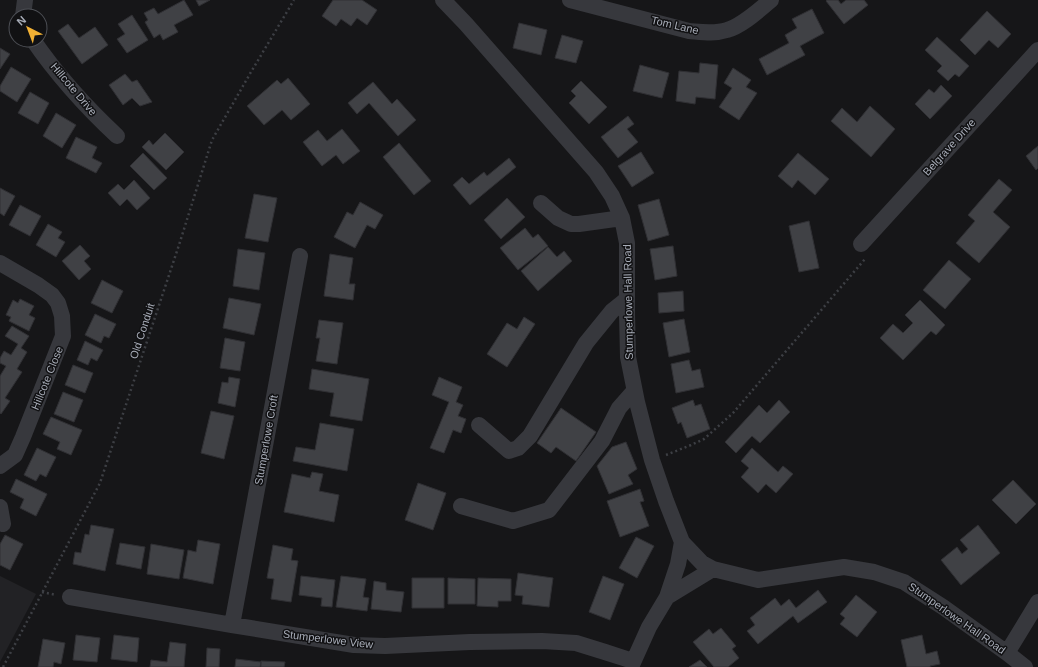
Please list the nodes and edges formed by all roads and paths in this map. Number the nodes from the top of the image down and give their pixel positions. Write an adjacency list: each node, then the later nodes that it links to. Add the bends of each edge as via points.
1 (294, 0): 29 (path, Old Conduit, via 212,140 100,483)
2 (443, 0): 9 (street, Stumperlowe Hall Road, via 596,172 612,196)
3 (570, 0): 4 (street, Tom Lane, via 689,31 707,32 728,30 744,22)
4 (771, 0)
5 (39, 48): 7 (street, Hillcote Drive, via 95,115)
6 (1038, 50): 10 (street, Belgrave Drive)
7 (117, 136)
8 (541, 203): 9 (street, via 558,218 571,224)
9 (622, 218): 13 (street, Stumperlowe Hall Road, via 627,243)
10 (861, 244): 16 (path, via 868,256 733,413 704,439)
11 (300, 256): 26 (street, Stumperlowe Croft)
12 (0, 263): 17 (street, Hillcote Close, via 52,295 62,316 64,336 15,455)
13 (627, 299): 14 (street, Stumperlowe Hall Road, via 628,357); 15 (street, via 612,311 586,343 530,436 518,448 508,451)
14 (634, 391): 16 (street, Stumperlowe Hall Road); 18 (street, via 619,408 602,441 549,510 513,521)
15 (479, 425)
16 (652, 460): 21 (street, Stumperlowe Hall Road)
17 (0, 466)
18 (461, 506)
19 (0, 507): 20 (street)
20 (3, 524)
21 (682, 542): 22 (street, Stumperlowe Hall Road, via 702,563); 24 (street)
22 (713, 569): 24 (street); 27 (street, Stumperlowe Hall Road, via 758,580 844,568 874,572 904,582)
23 (70, 597): 26 (street, Stumperlowe View)
24 (667, 597): 28 (street, via 649,626)
25 (1038, 602): 27 (street)
26 (232, 625): 28 (street, Stumperlowe View, via 354,645 542,640 576,644 605,652)
27 (1007, 653): 30 (street, Stumperlowe Hall Road)
28 (632, 664)
29 (3, 667)
30 (1025, 667)

